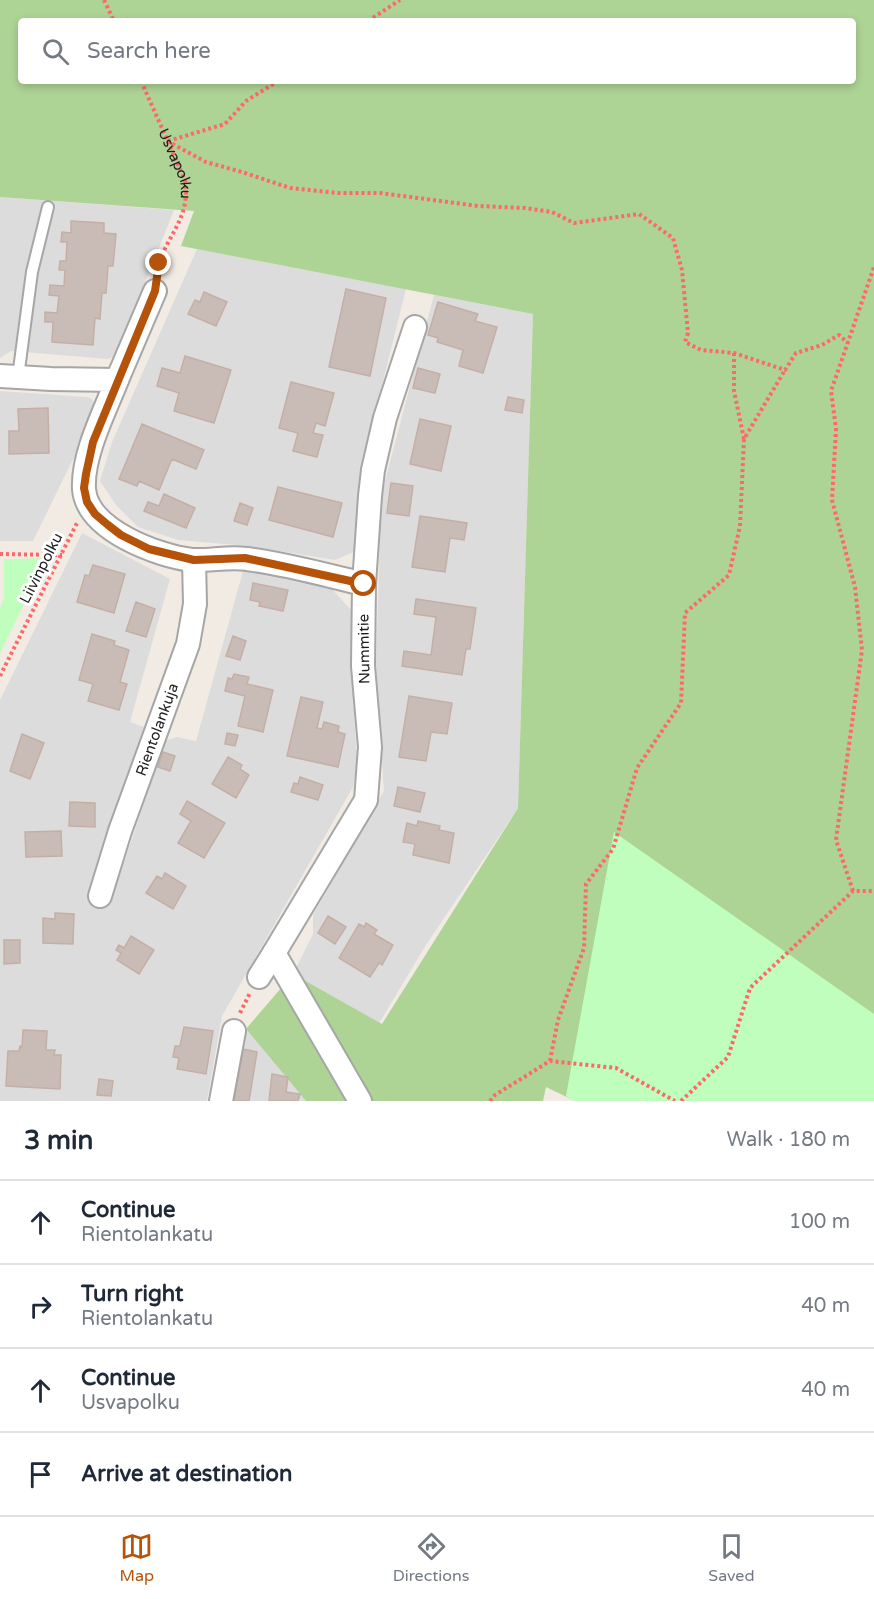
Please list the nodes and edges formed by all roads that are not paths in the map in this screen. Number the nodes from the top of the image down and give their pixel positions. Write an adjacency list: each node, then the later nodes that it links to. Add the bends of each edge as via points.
1 (48, 207): 4 (lane)
2 (155, 291): 5 (street)
3 (415, 327): 7 (street, Nummitie, via 378,444)
4 (9, 376): 5 (street)
5 (117, 380): 6 (street, via 89,459 84,488 87,502 95,514 134,542)
6 (194, 560): 7 (street, via 245,558); 8 (street, Rientolankuja, via 195,604 188,644)
7 (364, 584): 9 (street, Nummitie, via 363,666 370,747 366,800)
8 (100, 896)
9 (274, 953): 10 (street, Nummitie); 13 (street)
10 (258, 977)
11 (234, 1031): 12 (street)
12 (221, 1101)
13 (360, 1101)

